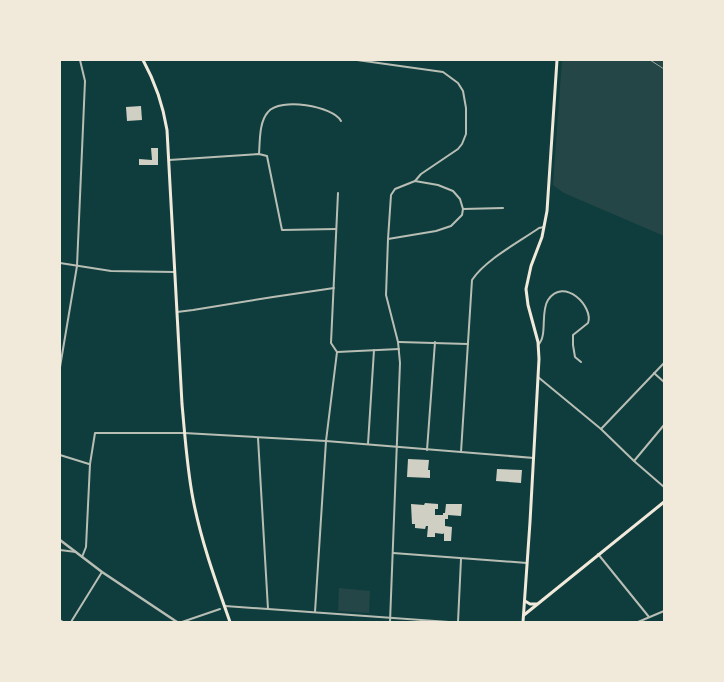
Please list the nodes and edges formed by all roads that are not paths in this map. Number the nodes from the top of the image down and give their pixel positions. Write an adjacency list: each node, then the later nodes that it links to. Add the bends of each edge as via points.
1 (80, 60): 16 (street, via 85,81)
2 (143, 60): 7 (main road, via 152,76 162,106)
3 (357, 60): 8 (street, via 443,72 458,83 463,91 466,134 462,144)
4 (557, 60): 12 (main road)
5 (342, 122): 6 (street, via 334,113 303,104 283,104 273,108 264,118)
6 (259, 154): 7 (street); 13 (street, via 267,156 282,230)
7 (169, 160): 17 (main road)
8 (415, 181): 10 (street, via 453,191); 14 (street, via 396,189 391,195)
9 (338, 193): 13 (street)
10 (464, 208): 11 (street); 14 (street, via 462,215 451,226)
11 (503, 208)
12 (545, 226): 22 (street, via 509,248 472,280); 23 (main road, via 529,271 526,288)
13 (336, 229): 18 (street)
14 (388, 238): 20 (street, via 386,295)
15 (60, 263): 16 (street)
16 (77, 266): 17 (street, via 111,271); 29 (street)
17 (175, 272): 19 (main road)
18 (334, 288): 19 (street); 26 (street, via 331,343)
19 (177, 312): 35 (main road)
20 (398, 342): 21 (street); 24 (street)
21 (435, 342): 22 (street); 40 (street)
22 (468, 344): 41 (street)
23 (538, 345): 27 (street, via 541,342 548,300 559,292 572,292 579,298 589,316 588,323 573,335 575,357); 31 (main road)
24 (399, 349): 25 (street); 39 (street)
25 (374, 350): 26 (street); 38 (street)
26 (337, 352): 37 (street)
27 (581, 362)
28 (664, 363): 30 (street)
29 (60, 367)
30 (654, 373): 32 (street); 34 (street)
31 (538, 377): 34 (street); 43 (main road)
32 (664, 382)
33 (664, 425): 44 (street)
34 (601, 429): 44 (street)
35 (184, 433): 36 (street); 45 (street, via 95,433); 59 (main road, via 193,499)
36 (258, 438): 37 (street); 61 (street)
37 (326, 441): 38 (street); 63 (street)
38 (368, 444): 39 (street)
39 (397, 446): 40 (street); 51 (street)
40 (427, 450): 41 (street)
41 (461, 452): 43 (street)
42 (60, 455): 45 (street)
43 (534, 458): 55 (main road)
44 (634, 461): 46 (street)
45 (90, 464): 53 (street, via 86,547)
46 (664, 487)
47 (664, 502): 52 (main road)
48 (60, 540): 50 (street)
49 (60, 550): 50 (street)
50 (76, 552): 53 (street)
51 (393, 553): 54 (street); 66 (street)
52 (598, 554): 58 (main road); 65 (street)
53 (82, 557): 56 (street)
54 (461, 559): 55 (street); 75 (street)
55 (528, 563): 57 (main road)
56 (102, 572): 69 (street); 70 (street)
57 (525, 601): 58 (main road); 64 (main road)
58 (537, 604): 64 (main road)
59 (225, 606): 61 (street); 72 (main road)
60 (220, 608): 71 (street)
61 (268, 609): 63 (street)
62 (664, 611): 65 (street)
63 (316, 612): 66 (street)
64 (524, 615): 76 (main road)
65 (649, 617): 77 (street)
66 (390, 618): 73 (street); 74 (street)
67 (60, 620): 68 (street)
68 (63, 622)
69 (71, 622)
70 (177, 622)
71 (182, 622)
72 (230, 622)
73 (390, 622)
74 (450, 622)
75 (458, 622)
76 (524, 622)
77 (638, 622)

